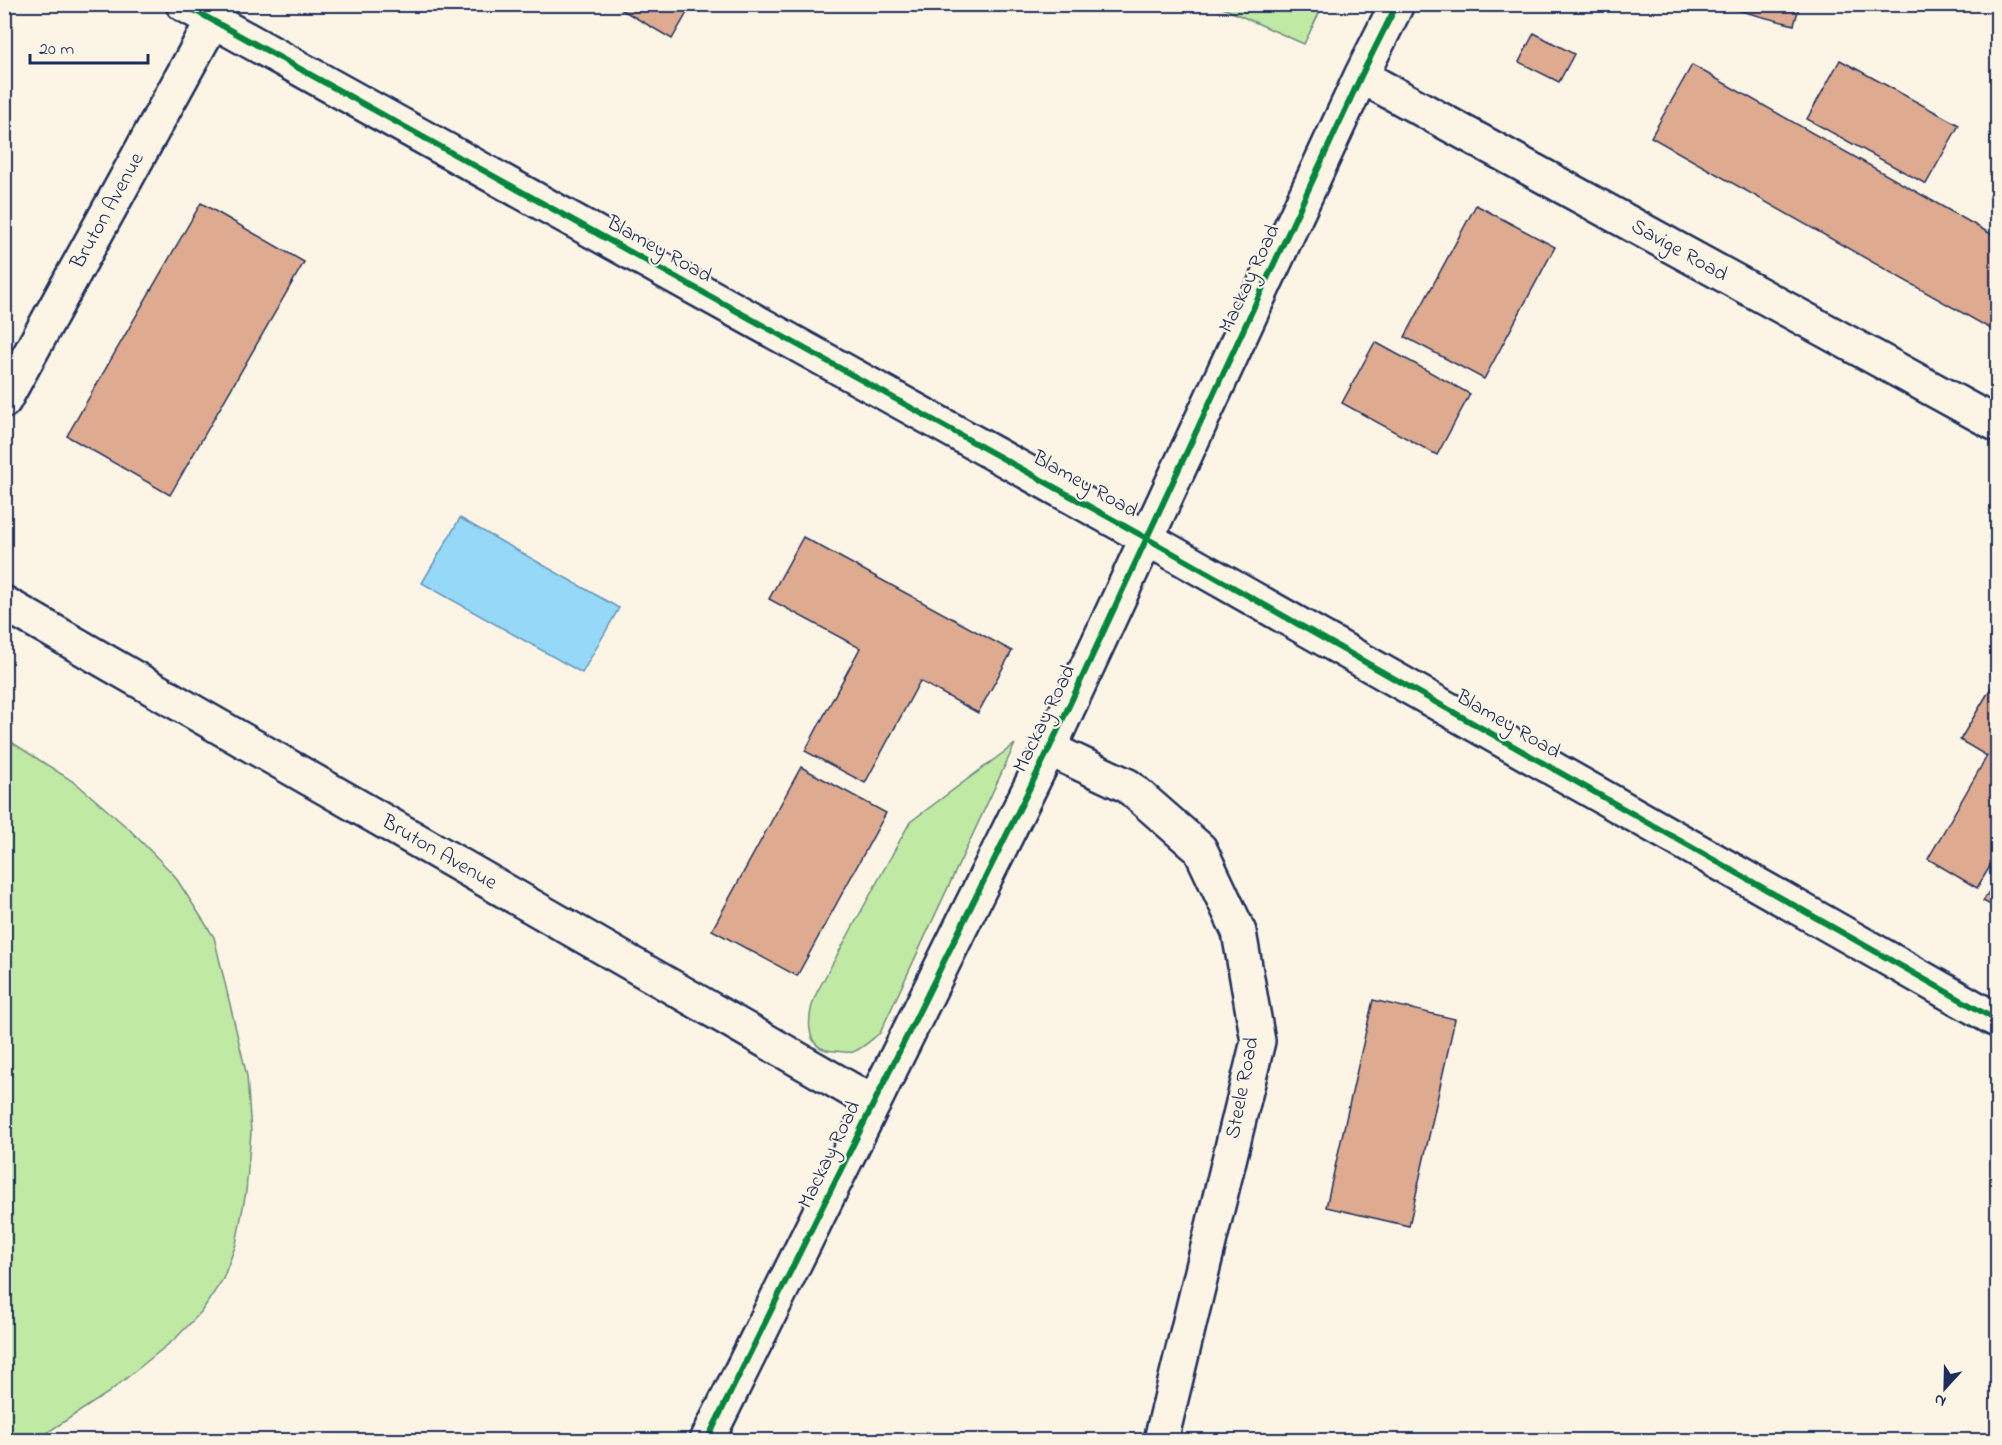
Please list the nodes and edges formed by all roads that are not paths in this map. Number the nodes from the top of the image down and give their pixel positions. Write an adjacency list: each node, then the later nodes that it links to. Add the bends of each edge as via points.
1 (183, 4): 3 (street, Blamey Road)
2 (1397, 4): 4 (street, Mackay Road)
3 (212, 22): 5 (street, Bruton Avenue); 7 (street, Blamey Road)
4 (1361, 76): 6 (street, Savige Road); 7 (street, Mackay Road)
5 (4, 401)
6 (1998, 425)
7 (1148, 539): 9 (street, Mackay Road); 10 (street, Blamey Road)
8 (4, 603): 11 (street, Bruton Avenue)
9 (1049, 749): 11 (street, Mackay Road); 13 (street, Steele Road, via 1128,786 1200,849 1239,932 1258,1041)
10 (1998, 1021)
11 (874, 1103): 12 (street, Mackay Road)
12 (706, 1440)
13 (1161, 1440)

